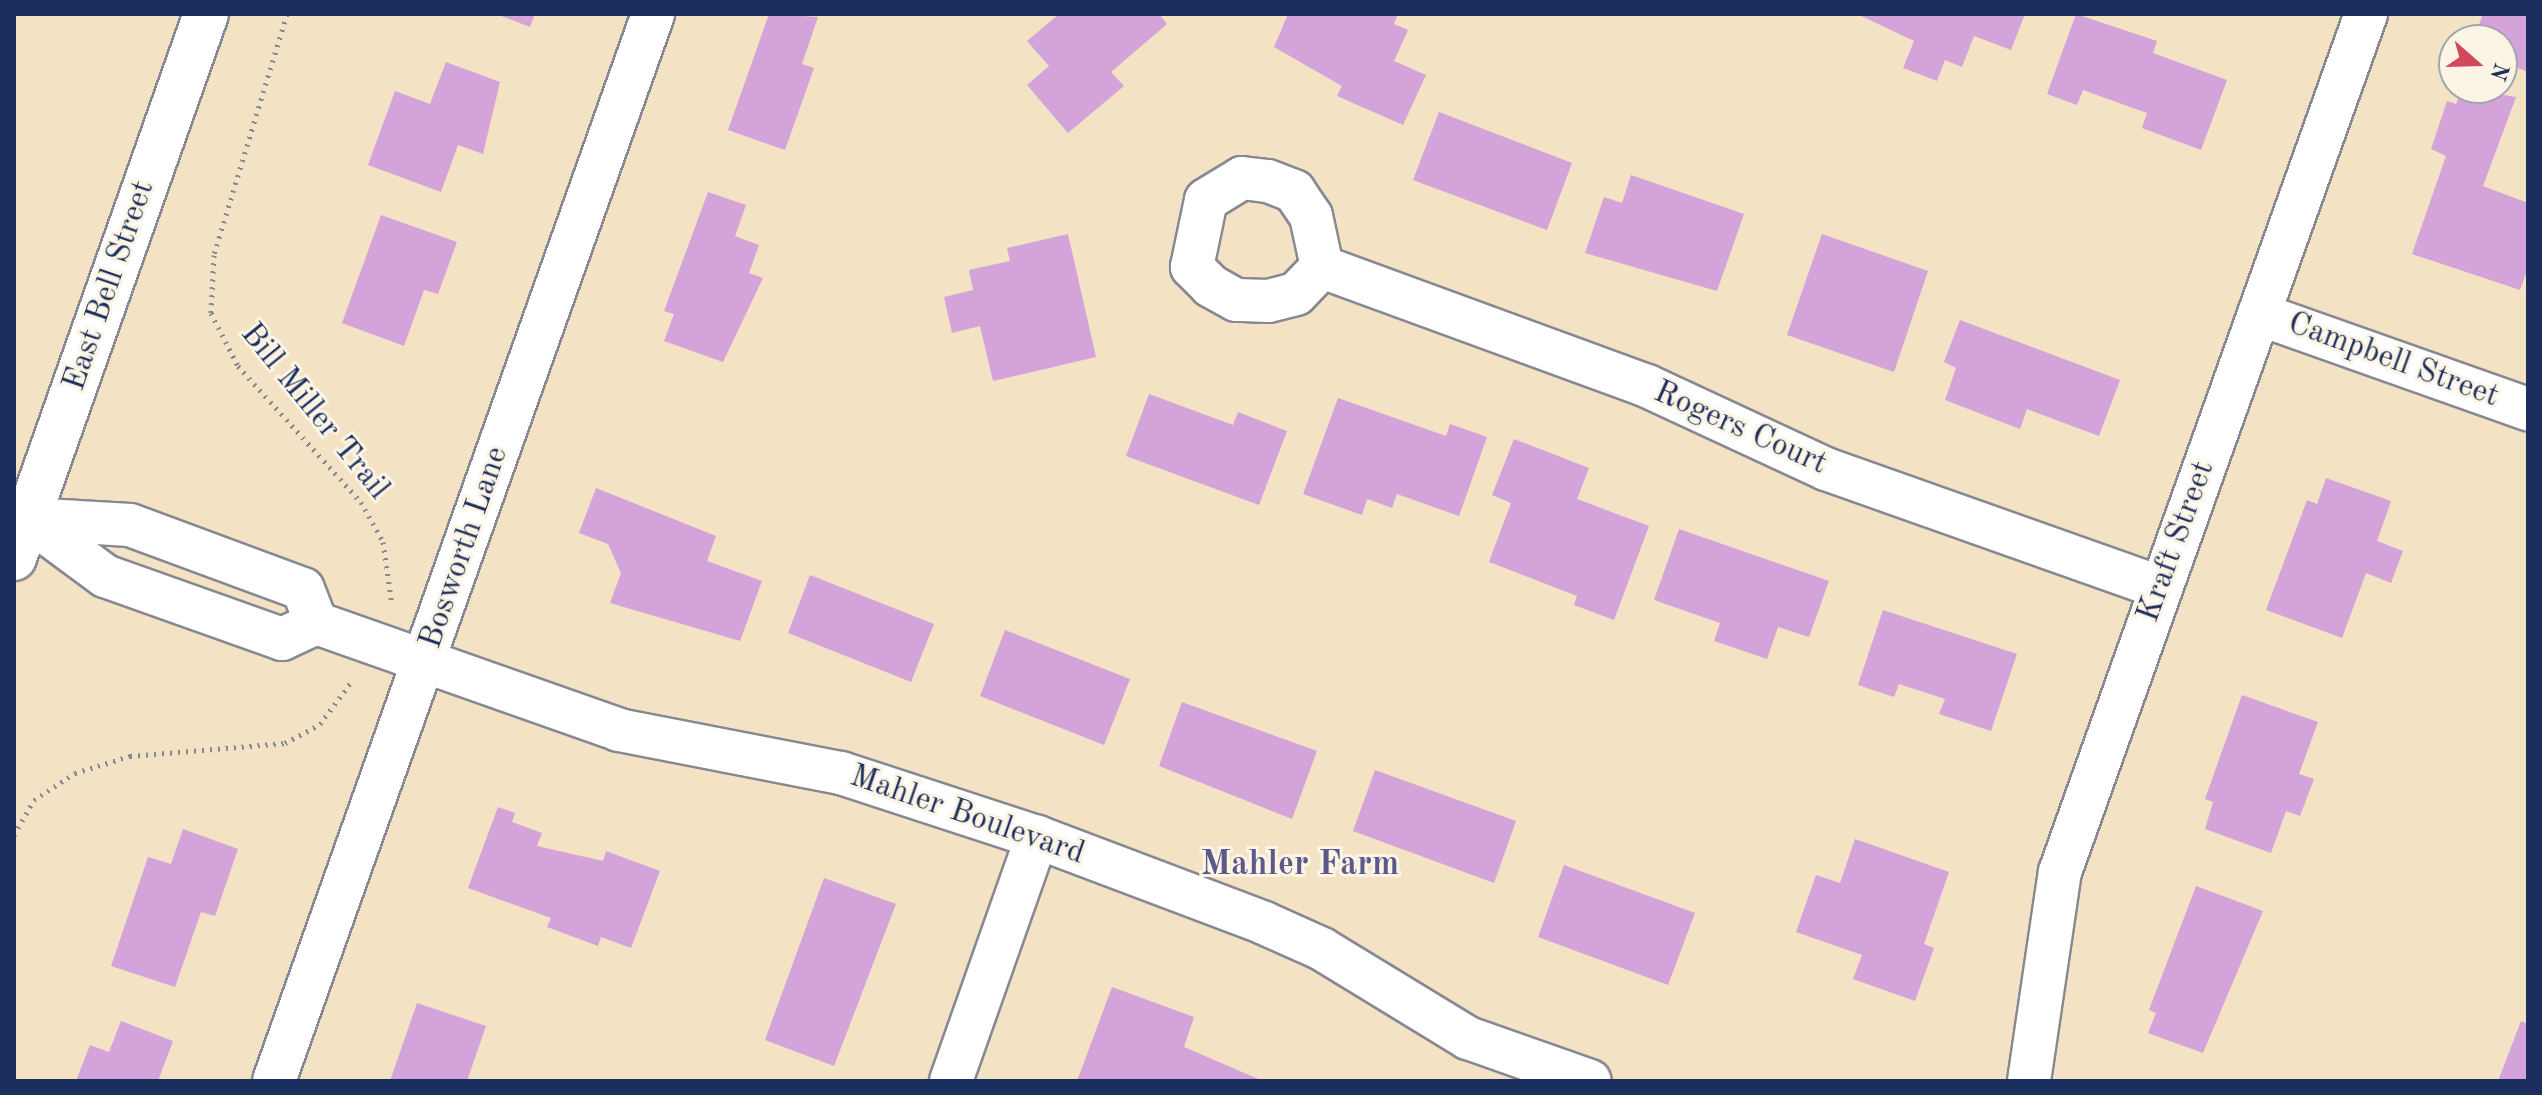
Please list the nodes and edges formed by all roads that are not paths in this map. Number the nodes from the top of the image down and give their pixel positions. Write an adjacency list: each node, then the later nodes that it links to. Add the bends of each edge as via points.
1 (206, 14): 7 (main road, East Bell Street)
2 (653, 14): 10 (street, Bosworth Lane)
3 (2366, 14): 5 (street, Kraft Street)
4 (1322, 267): 8 (street, Rogers Court, via 1647,386 1826,469)
5 (2259, 314): 6 (street, Campbell Street); 8 (street, Kraft Street)
6 (2528, 409)
7 (21, 539): 9 (street, via 105,576 282,639); 9 (street, via 130,525 303,589)
8 (2160, 587): 15 (street, Kraft Street, via 2060,872)
9 (316, 623): 10 (street, Mahler Boulevard)
10 (425, 662): 11 (street, Mahler Boulevard, via 619,730 841,773); 12 (street, Bosworth Lane)
11 (1037, 837): 13 (street); 14 (street, Mahler Boulevard, via 1264,923 1322,949 1468,1038)
12 (274, 1081)
13 (951, 1081)
14 (1590, 1081)
15 (2029, 1081)

